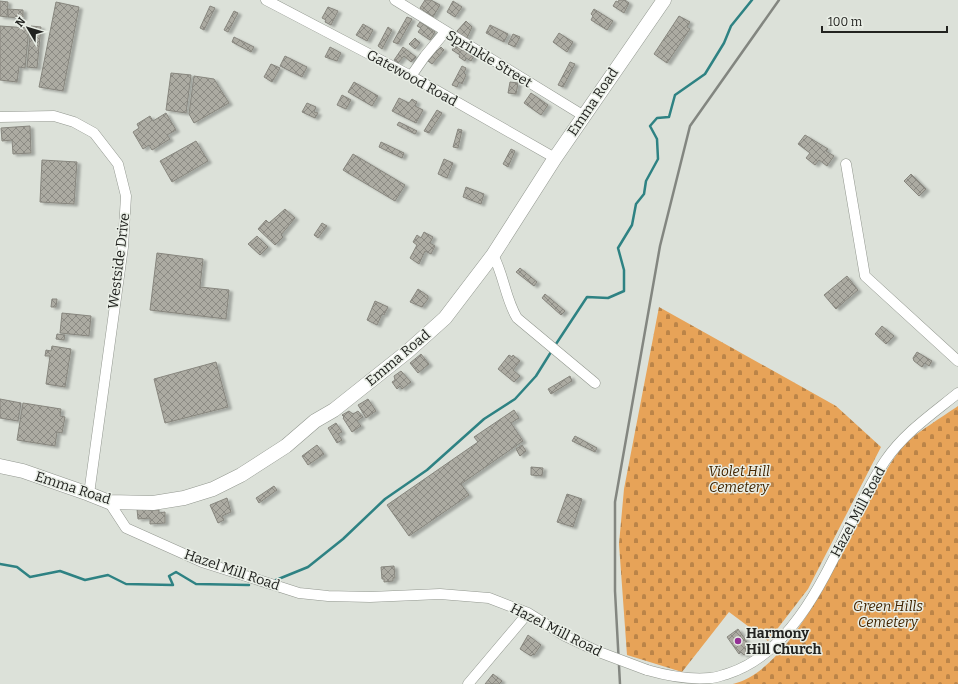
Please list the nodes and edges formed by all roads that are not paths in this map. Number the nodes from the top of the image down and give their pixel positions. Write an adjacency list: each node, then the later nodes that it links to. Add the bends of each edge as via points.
1 (266, 0): 5 (street, Gatewood Road)
2 (395, 0): 4 (street, Sprinkle Street)
3 (664, 0): 6 (street, Emma Road)
4 (445, 32): 5 (street); 6 (street, Sprinkle Street)
5 (410, 76): 8 (street, Gatewood Road)
6 (584, 116): 8 (street, Emma Road)
7 (0, 117): 15 (street, Westside Drive, via 54,116 74,122 94,133 118,164 126,196 123,246)
8 (555, 158): 10 (street, Emma Road)
9 (846, 164): 11 (street, via 865,276)
10 (493, 254): 12 (street, via 501,269 510,306 517,318); 16 (street, Emma Road, via 445,318 407,352 286,446 241,475 213,489 184,498 153,503)
11 (958, 361)
12 (595, 383)
13 (958, 393): 17 (street, Hazel Mill Road, bridge, via 904,437 885,460 813,595 793,627 766,653 740,669 712,678 672,677 599,652 565,636)
14 (0, 466): 15 (street, Emma Road, via 23,471)
15 (89, 494): 16 (street, Emma Road)
16 (108, 502): 17 (street, Hazel Mill Road, via 126,528 202,562 299,594 370,597 440,594 489,598)
17 (528, 613): 18 (street)
18 (468, 684)

